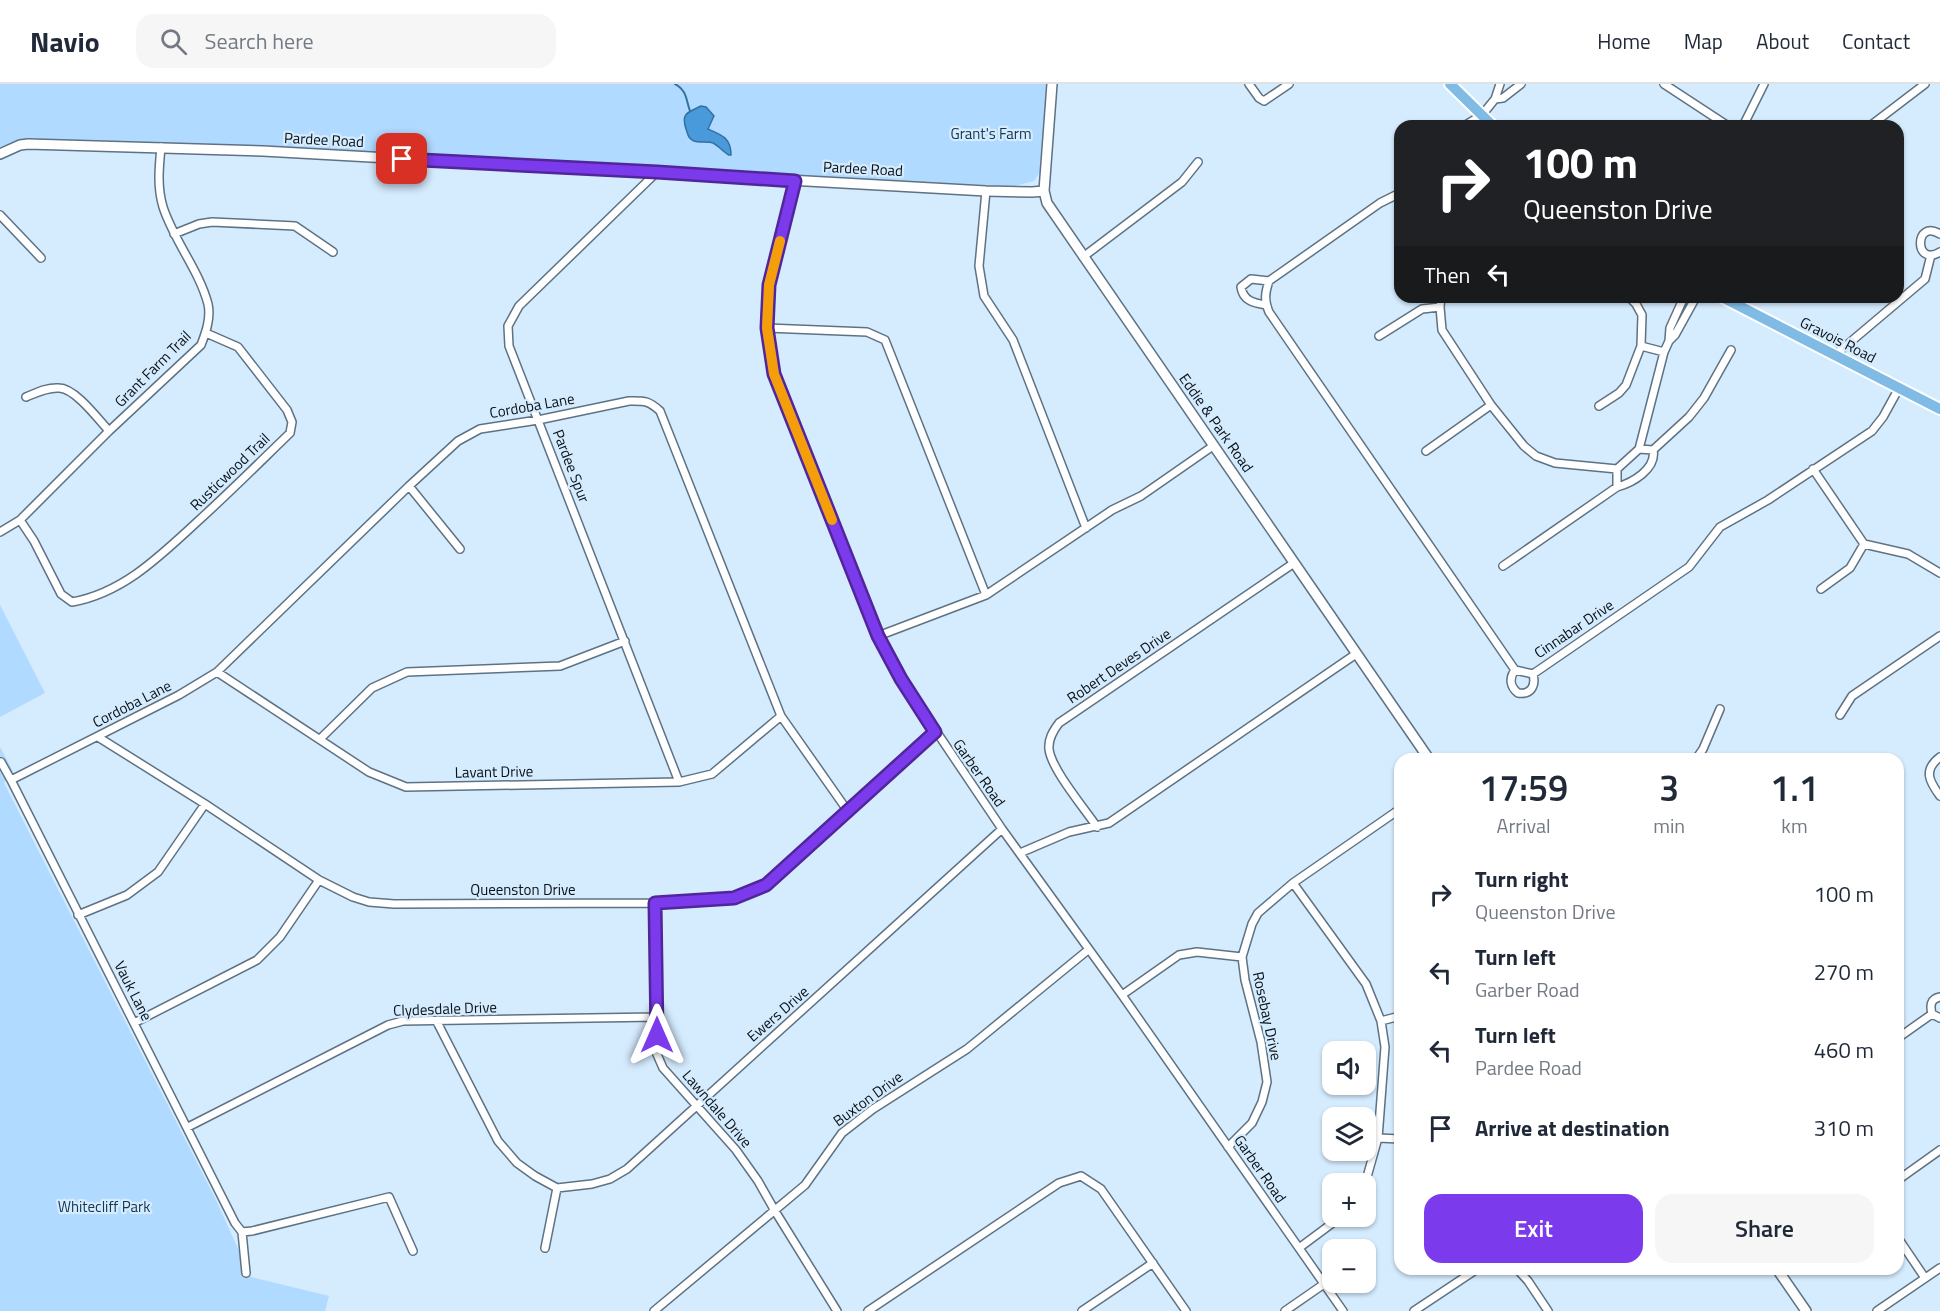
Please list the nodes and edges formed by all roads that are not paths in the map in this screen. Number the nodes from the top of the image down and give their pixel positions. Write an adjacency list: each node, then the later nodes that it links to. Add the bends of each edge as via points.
1 (1052, 84): 22 (street, Eddie & Park Road)
2 (1249, 84): 3 (street, via 1264,101)
3 (1289, 84)
4 (1450, 84): 11 (main road)
5 (1500, 84): 10 (street)
6 (1521, 84): 10 (street, via 1503,98)
7 (1664, 84): 13 (street)
8 (1764, 84): 14 (street)
9 (1924, 84): 15 (street)
10 (1495, 99): 12 (street)
11 (1480, 120)
12 (1482, 120)
13 (1719, 120)
14 (1746, 120)
15 (1878, 120)
16 (161, 147): 17 (street, Pardee Road, via 28,144); 19 (street, Pardee Road); 25 (street, Grant Farm Trail, via 158,186)
17 (0, 154)
18 (1198, 162): 30 (street, via 1182,182)
19 (657, 172): 20 (street, Pardee Road); 55 (street, Pardee Spur, via 519,306 508,326 509,346)
20 (795, 181): 21 (street, Pardee Road); 42 (street, Garber Road, via 769,285)
21 (986, 190): 22 (street, Pardee Road); 66 (street, via 979,266 984,296 1013,340)
22 (1044, 191): 30 (street, Eddie & Park Road, via 1050,208)
23 (1394, 196): 32 (street)
24 (0, 215): 31 (street)
25 (174, 234): 27 (street, via 212,222 295,226); 43 (street, Grant Farm Trail, via 208,306)
26 (1940, 234): 29 (street, via 1927,231 1921,237 1921,249)
27 (333, 252)
28 (1940, 252): 29 (street)
29 (1931, 255): 33 (street, via 1925,279)
30 (1083, 256): 57 (street, Eddie & Park Road)
31 (41, 258)
32 (1269, 281): 40 (street); 40 (street, via 1251,279 1241,287 1251,302)
33 (1904, 297)
34 (1440, 303): 41 (street)
35 (1635, 303): 46 (street, via 1642,315)
36 (1681, 303): 45 (street, via 1670,328)
37 (1693, 303): 45 (street)
38 (1734, 303): 49 (main road, Gravois Road)
39 (1897, 303): 49 (street)
40 (1266, 305): 79 (street)
41 (1440, 307): 44 (street, via 1422,309); 52 (street, via 1442,330)
42 (767, 328): 74 (street, via 867,332 885,340); 75 (street, Garber Road, via 774,374)
43 (206, 333): 56 (street, Grant Farm Trail, via 201,345); 65 (street, Rusticwood Trail, via 238,346 287,410 292,422 290,433 155,560 114,589 90,599 72,602 61,594)
44 (1379, 336)
45 (1669, 341): 48 (street)
46 (1641, 346): 48 (street); 53 (street, via 1626,385)
47 (1731, 350): 59 (street, via 1704,398)
48 (1664, 352): 58 (street)
49 (1835, 355): 50 (main road, Gravois Road)
50 (1899, 388): 54 (main road, Gravois Road); 62 (street, Cinnabar Drive, via 1872,431)
51 (26, 397): 56 (street, via 61,387 72,393)
52 (1491, 405): 60 (street); 61 (street, via 1536,456 1555,463)
53 (1599, 406)
54 (1940, 409)
55 (538, 420): 63 (street, Cordoba Lane, via 480,429 458,441); 77 (street, Pardee Spur); 84 (street, Cordoba Lane, via 629,401 650,402 660,411)
56 (109, 431): 65 (street, Grant Farm Trail)
57 (1214, 446): 66 (street); 70 (street, Eddie & Park Road)
58 (1639, 449): 59 (street); 61 (street)
59 (1653, 450): 64 (street, via 1650,467)
60 (1426, 451)
61 (1617, 469): 64 (street)
62 (1814, 469): 68 (street); 81 (street, Cinnabar Drive, via 1720,527 1689,567)
63 (409, 486): 69 (street); 80 (street, Cordoba Lane)
64 (1617, 488): 71 (street)
65 (20, 520): 67 (street, Grant Farm Trail)
66 (1086, 528): 74 (street)
67 (0, 532)
68 (1864, 544): 72 (street, via 1908,554); 73 (street, via 1850,568)
69 (460, 549)
70 (1294, 563): 78 (street, Eddie & Park Road); 98 (street, Robert Deves Drive, via 1059,723 1051,734 1052,762)
71 (1503, 566)
72 (1940, 573)
73 (1821, 589)
74 (986, 595): 75 (street)
75 (878, 636): 85 (street, Garber Road)
76 (1940, 636): 83 (street, via 1852,696)
77 (625, 641): 87 (street, via 560,666 407,672 372,688); 93 (street, Pardee Spur)
78 (1356, 654): 88 (street, Eddie & Park Road); 98 (street, via 1109,823)
79 (1515, 670): 81 (street, Cinnabar Drive); 81 (street, via 1511,685 1518,693 1532,690)
80 (217, 672): 86 (street, Cordoba Lane); 87 (street, Lavant Drive)
81 (1533, 674)
82 (1720, 709): 89 (street)
83 (1840, 715)
84 (781, 716): 93 (street, Lavant Drive, via 712,774); 96 (street, Cordoba Lane)
85 (935, 732): 96 (street, Queenston Drive); 99 (street, Garber Road)
86 (98, 737): 92 (street, Cordoba Lane); 95 (street, Queenston Drive)
87 (320, 738): 93 (street, Lavant Drive, via 369,772 406,787)
88 (1425, 753)
89 (1700, 753)
90 (1940, 757): 94 (street, via 1930,768 1929,776)
91 (1, 762): 92 (street, Vauk Lane)
92 (11, 780): 104 (street, Vauk Lane)
93 (679, 782)
94 (1940, 796)
95 (205, 804): 101 (street, Queenston Drive); 104 (street, via 159,872 127,895)
96 (847, 810): 103 (street, Queenston Drive, via 766,885 734,898)
97 (1394, 813): 102 (street, Rosebay Drive)
98 (1097, 827): 100 (street, via 1069,832)
99 (1002, 829): 100 (street, Garber Road); 117 (street, Ewers Drive)
100 (1020, 853): 105 (street, Garber Road)
101 (319, 880): 103 (street, Queenston Drive, via 353,897 394,904); 115 (street, via 280,937 257,960)
102 (1293, 882): 106 (street, Rosebay Drive, via 1258,913); 113 (street, via 1366,984)
103 (655, 903): 110 (street, Lawndale Drive)
104 (78, 915): 115 (street, Vauk Lane)
105 (1088, 950): 107 (street, Garber Road); 126 (street, Buxton Drive, via 967,1049 842,1133 805,1185)
106 (1242, 957): 107 (street, via 1197,952 1179,955); 121 (street, Rosebay Drive, via 1267,1082 1252,1123)
107 (1122, 995): 121 (street, Garber Road)
108 (1940, 997): 109 (street, via 1932,1001)
109 (1932, 1014): 112 (street); 116 (street)
110 (657, 1017): 114 (street, Clydesdale Drive); 117 (street, Lawndale Drive, via 659,1061)
111 (1394, 1018): 113 (street)
112 (1940, 1018)
113 (1382, 1021): 119 (street, via 1385,1047)
114 (437, 1022): 118 (street, Clydesdale Drive, via 388,1025); 125 (street, via 498,1141 517,1163)
115 (134, 1023): 118 (street, Vauk Lane)
116 (1904, 1034)
117 (696, 1106): 125 (street, Ewers Drive, via 627,1169 592,1184); 126 (street, Lawndale Drive, via 736,1150)
118 (188, 1127): 128 (street, Vauk Lane)
119 (1378, 1138): 120 (street); 123 (street)
120 (1394, 1139)
121 (1228, 1147): 131 (street, Garber Road)
122 (1940, 1150): 124 (street)
123 (1368, 1173)
124 (1904, 1176)
125 (557, 1188): 130 (street)
126 (775, 1212): 143 (street, Buxton Drive); 144 (street, Lawndale Drive)
127 (1327, 1227): 131 (street)
128 (242, 1232): 132 (street, via 389,1197); 135 (street)
129 (1904, 1247): 139 (street)
130 (545, 1248)
131 (1299, 1248): 140 (street, Garber Road)
132 (413, 1251)
133 (1153, 1263): 145 (street, via 1101,1189 1081,1176 1059,1183); 146 (street); 147 (street)
134 (1940, 1268): 139 (street)
135 (246, 1273)
136 (1468, 1275): 150 (street)
137 (1522, 1275): 151 (street)
138 (1781, 1275): 152 (street)
139 (1925, 1278): 153 (street)
140 (1322, 1281)
141 (1322, 1285): 148 (street)
142 (1330, 1293): 149 (street, Garber Road)
143 (654, 1311)
144 (837, 1311)
145 (868, 1311)
146 (1082, 1311)
147 (1186, 1311)
148 (1285, 1311)
149 (1342, 1311)
150 (1414, 1311)
151 (1548, 1311)
152 (1806, 1311)
153 (1877, 1311)

